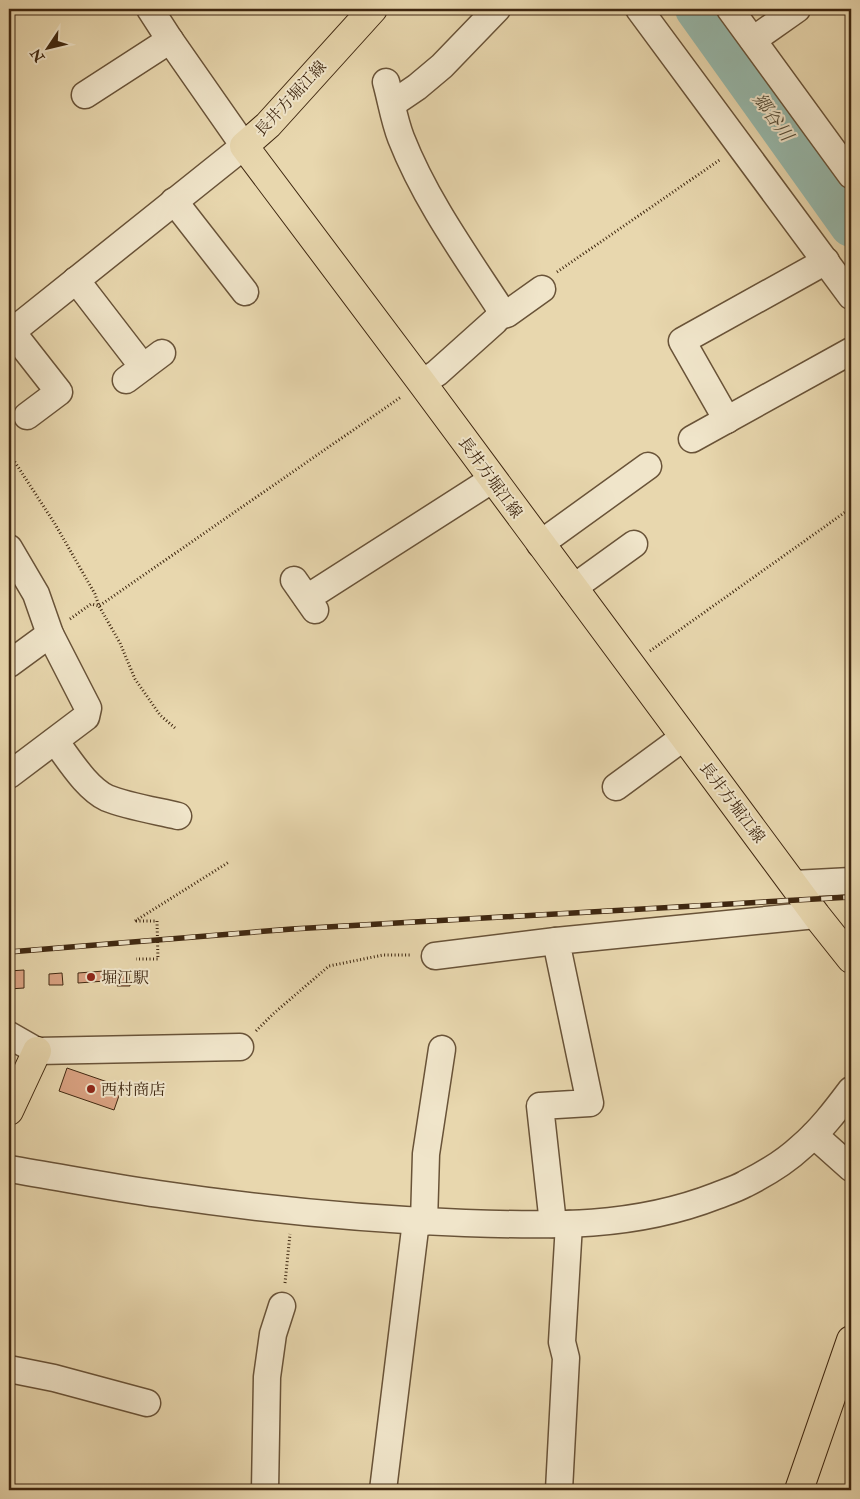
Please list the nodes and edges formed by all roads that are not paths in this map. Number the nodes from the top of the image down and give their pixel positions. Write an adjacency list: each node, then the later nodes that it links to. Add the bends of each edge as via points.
1 (150, 9): 7 (street)
2 (373, 9): 11 (main road, 長井方堀江線, via 268,125)
3 (497, 9): 20 (street, via 417,87 389,93 400,136 432,206 498,307)
4 (639, 9): 9 (street)
5 (730, 9): 8 (street)
6 (797, 9): 8 (street)
7 (170, 40): 10 (street); 11 (street)
8 (753, 40): 13 (street)
9 (687, 73): 12 (street, via 684,82 727,150); 15 (street)
10 (85, 94)
11 (244, 146): 14 (street); 24 (main road, 長井方堀江線)
12 (724, 158)
13 (851, 175)
14 (174, 200): 16 (street); 18 (street)
15 (826, 261): 19 (street); 26 (street, via 682,341)
16 (76, 280): 21 (street); 23 (street)
17 (542, 289): 20 (street, via 507,314)
18 (245, 292)
19 (851, 296)
20 (499, 316): 24 (street)
21 (10, 333): 25 (street, via 59,392)
22 (851, 351): 26 (street)
23 (144, 367)
24 (422, 383): 29 (main road, 長井方堀江線)
25 (27, 416)
26 (727, 420): 27 (street)
27 (692, 439)
28 (648, 466): 30 (street)
29 (493, 479): 30 (main road, 長井方堀江線); 34 (street)
30 (540, 544): 33 (main road, 長井方堀江線)
31 (634, 544): 33 (street)
32 (9, 548): 35 (street, via 36,594)
33 (573, 588): 37 (main road, 長井方堀江線)
34 (305, 596)
35 (50, 634): 36 (street); 38 (street, via 88,708 86,717)
36 (9, 664)
37 (684, 737): 40 (street); 43 (main road, 長井方堀江線)
38 (55, 741): 39 (street); 41 (street, via 88,783 106,797)
39 (9, 775)
40 (616, 787)
41 (178, 816)
42 (851, 881): 43 (street)
43 (794, 884): 44 (main road, 長井方堀江線)
44 (816, 915): 45 (street); 47 (main road, 長井方堀江線)
45 (556, 940): 46 (street); 58 (street, via 590,1103 540,1106)
46 (434, 956)
47 (851, 959)
48 (9, 1034): 51 (street)
49 (240, 1047): 51 (street)
50 (442, 1049): 57 (street, via 426,1154)
51 (36, 1051): 53 (main road)
52 (851, 1090): 54 (street)
53 (9, 1110)
54 (814, 1135): 55 (street); 58 (street, via 778,1166 743,1185 700,1202 660,1214)
55 (851, 1168)
56 (9, 1169): 57 (street, via 159,1194)
57 (420, 1221): 58 (street); 64 (street)
58 (561, 1224): 65 (street, via 562,1342 566,1358)
59 (282, 1306): 63 (street, via 273,1334 267,1377)
60 (851, 1340): 66 (main road)
61 (9, 1369): 62 (street)
62 (147, 1403)
63 (264, 1490)
64 (383, 1490)
65 (559, 1490)
66 (798, 1490)

